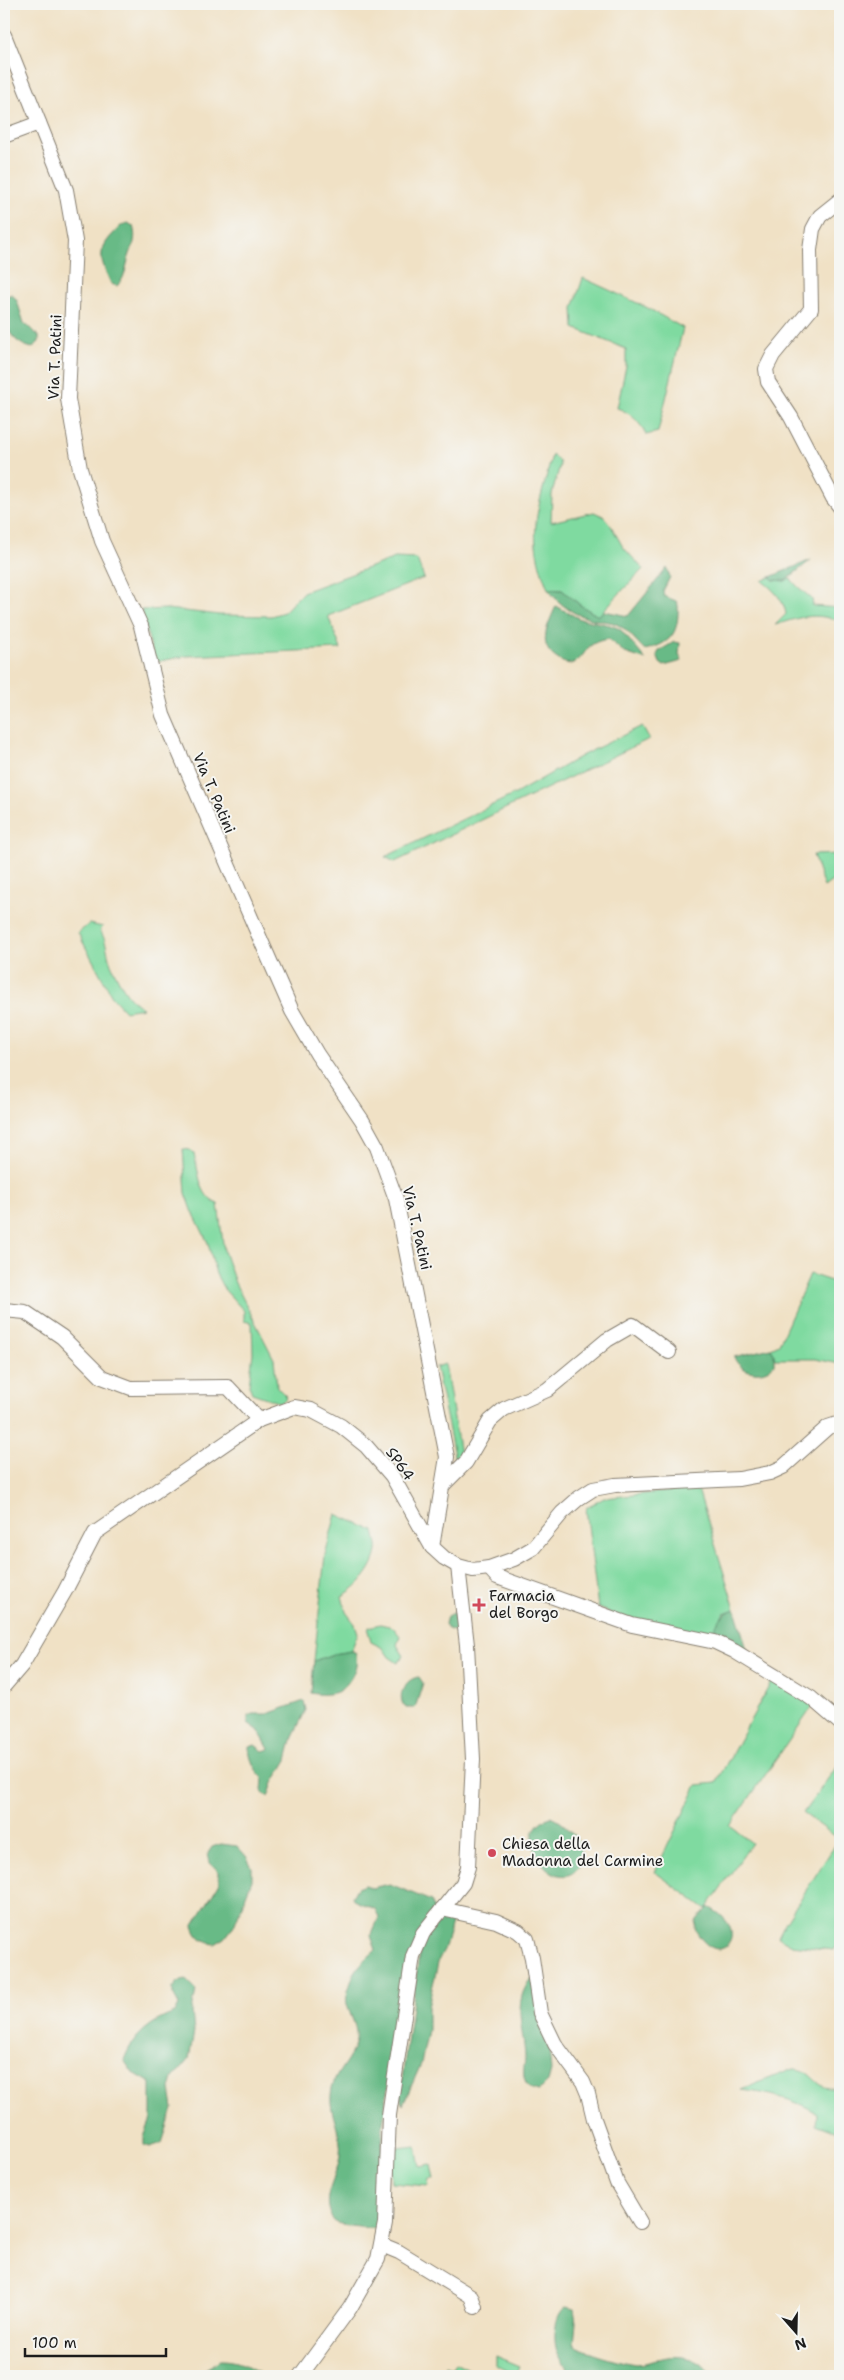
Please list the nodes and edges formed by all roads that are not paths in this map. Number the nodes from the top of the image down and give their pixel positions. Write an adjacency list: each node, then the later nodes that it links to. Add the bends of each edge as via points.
1 (4, 34): 2 (street, Via T. Patini)
2 (39, 123): 3 (street); 10 (street, Via T. Patini, via 66,190 75,241 68,399 80,469 102,540 141,626 163,715 195,790 292,1011 377,1147 396,1199 447,1457)
3 (4, 136)
4 (840, 200): 5 (street, via 820,216 813,229 811,309 773,355 766,369 768,382)
5 (840, 507)
6 (4, 1310): 8 (street, via 25,1312 62,1337 102,1377 131,1388 228,1387)
7 (669, 1352): 10 (street, via 632,1325 627,1327 547,1390 504,1409 490,1421 466,1462)
8 (259, 1420): 11 (street, SP64 / SP64, via 294,1407 311,1410 341,1426 366,1446 392,1476); 14 (street, SP64, via 95,1532 22,1665)
9 (840, 1422): 13 (street, SP64, via 828,1428 783,1467 770,1473 739,1479 615,1485 593,1490 562,1513 533,1548)
10 (443, 1485): 11 (street, Via T. Patini)
11 (432, 1547): 12 (street, SP64 / SP64)
12 (458, 1566): 13 (street, SP64, via 474,1570); 16 (street, via 467,1645 473,1759 470,1847 463,1883)
13 (490, 1568): 15 (street, via 497,1577 632,1625 715,1642 811,1698)
14 (4, 1686)
15 (840, 1723)
16 (442, 1909): 17 (street, via 496,1921 527,1939 540,2013 555,2044 583,2082 617,2183); 18 (street, via 423,1933 413,1956 389,2115)
17 (640, 2222)
18 (382, 2245): 19 (street, via 471,2296); 20 (street, via 372,2274)
19 (475, 2306)
20 (300, 2376)

